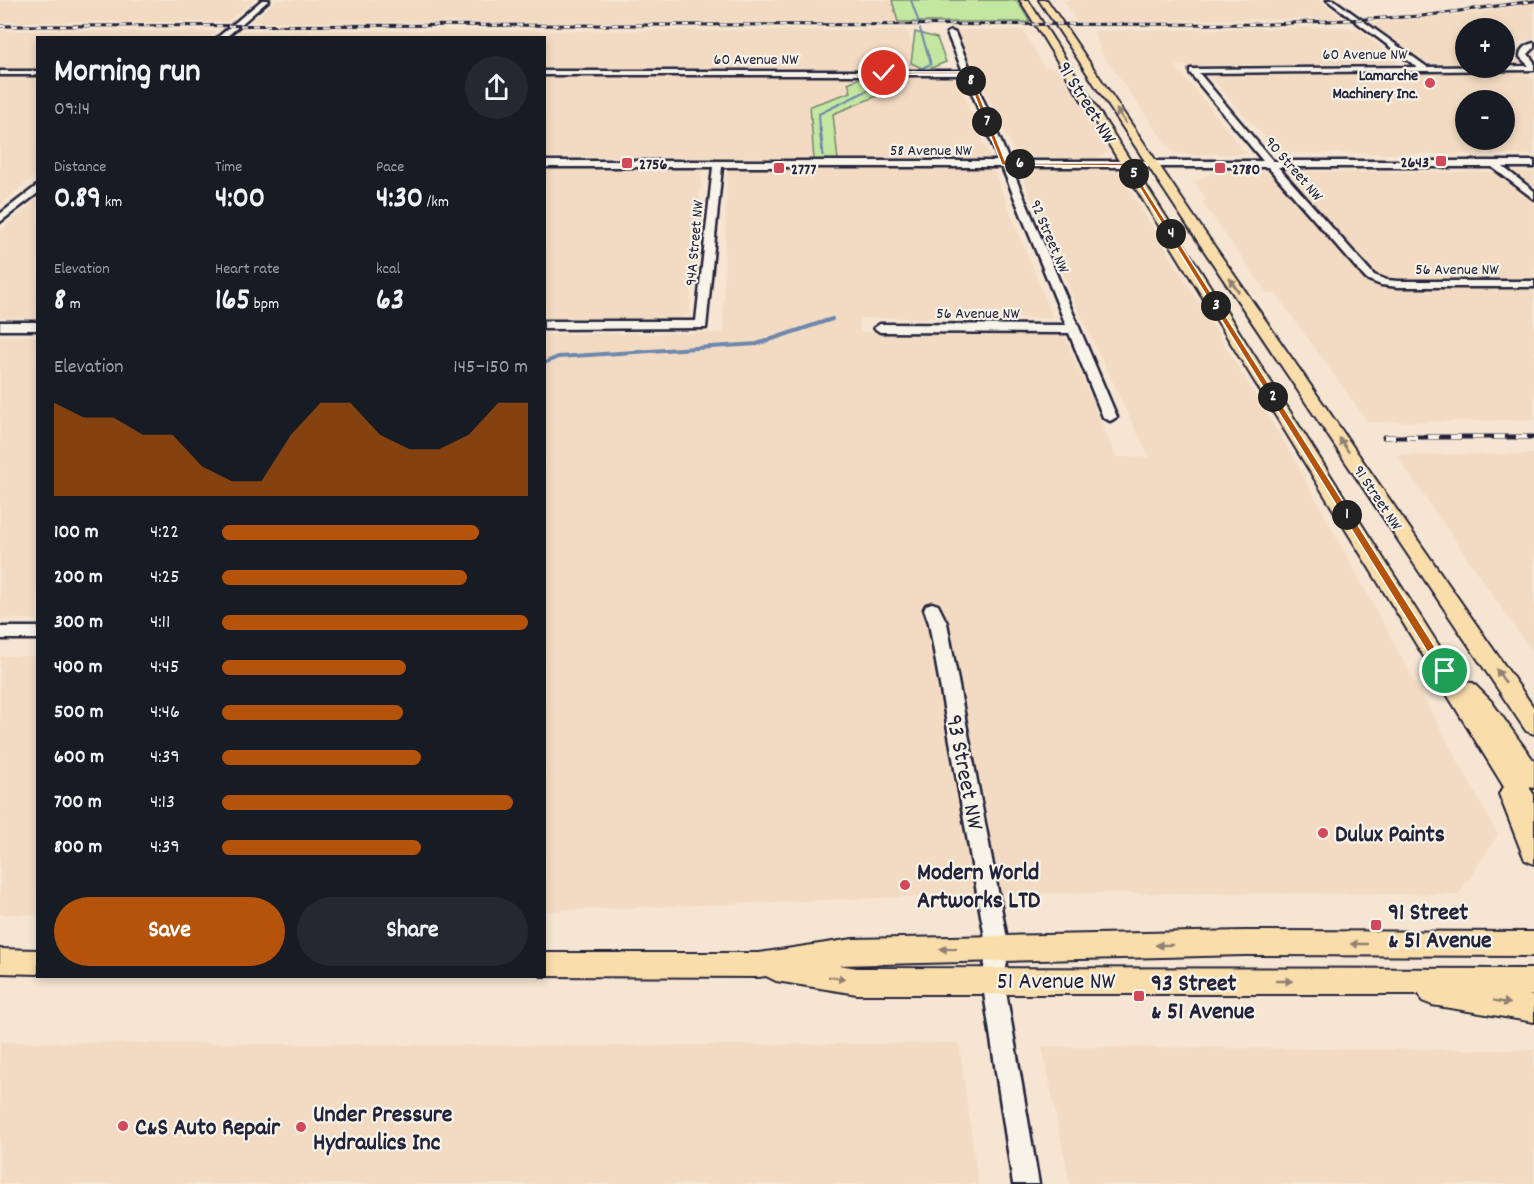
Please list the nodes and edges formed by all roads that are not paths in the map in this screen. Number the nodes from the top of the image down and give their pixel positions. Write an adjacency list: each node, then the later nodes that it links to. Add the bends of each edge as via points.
1 (267, 0): 6 (street)
2 (1024, 0): 15 (main road, 91 Street NW)
3 (1043, 0): 20 (main road, 91 Street NW, one-way to 3)
4 (1330, 0): 9 (street)
5 (951, 33): 14 (street, 92 Street NW)
6 (222, 36)
7 (1534, 45): 8 (street, via 1523,53)
8 (1534, 67): 9 (street, 60 Avenue NW)
9 (1424, 68): 10 (street, 60 Avenue NW)
10 (1195, 69): 21 (street, 90 Street NW)
11 (0, 73): 12 (street)
12 (36, 73)
13 (546, 73): 14 (street, 60 Avenue NW)
14 (968, 73): 18 (street, 92 Street NW)
15 (1092, 107): 19 (main road, 91 Street NW); 20 (main road, via 1138,158)
16 (546, 164): 17 (street, 58 Avenue NW)
17 (718, 164): 18 (street, 58 Avenue NW); 30 (street, 94A Street NW, via 702,325)
18 (1004, 164): 19 (street, 58 Avenue NW); 34 (street, 92 Street NW)
19 (1127, 164): 20 (street, 58 Avenue NW); 27 (main road, via 1143,169 1181,218); 39 (main road, 91 Street NW)
20 (1154, 164): 21 (street, 58 Avenue NW); 27 (main road, 91 Street NW)
21 (1271, 164): 22 (street, 58 Avenue NW); 28 (street, 90 Street NW, via 1368,274)
22 (1494, 164): 23 (street, 58 Avenue NW); 25 (street)
23 (1534, 164)
24 (36, 190): 26 (street)
25 (1534, 196)
26 (0, 219)
27 (1196, 229): 40 (main road, 91 Street NW, one-way to 27)
28 (1380, 281): 29 (street, 56 Avenue NW)
29 (1534, 284)
30 (546, 325)
31 (0, 326): 32 (street)
32 (36, 326)
33 (880, 328): 34 (street, 56 Avenue NW)
34 (1075, 329): 35 (street, 92 Street NW)
35 (1110, 417)
36 (932, 609): 46 (street, 93 Street NW, via 938,623)
37 (0, 633): 38 (street)
38 (36, 633)
39 (1445, 671): 41 (main road, 91 Street NW); 42 (main road, via 1484,706)
40 (1534, 725)
41 (1491, 744): 43 (main road, 91 Street NW); 44 (main road)
42 (1534, 779)
43 (1534, 815)
44 (1534, 853)
45 (1530, 941): 46 (main road, 51 Avenue NW, one-way to 46)
46 (998, 949): 50 (main road, 51 Avenue NW, one-way to 50, via 853,951); 51 (street, 93 Street NW)
47 (0, 961): 48 (main road)
48 (36, 962)
49 (546, 965): 50 (main road, 51 Avenue NW)
50 (759, 965): 51 (main road, 51 Avenue NW, one-way to 51, via 857,981)
51 (993, 980): 52 (main road, 51 Avenue NW, one-way to 52); 55 (street, 93 Street NW)
52 (1361, 981): 53 (main road, 51 Avenue NW); 54 (main road, one-way to 54)
53 (1534, 982)
54 (1534, 1009)
55 (1026, 1184)

